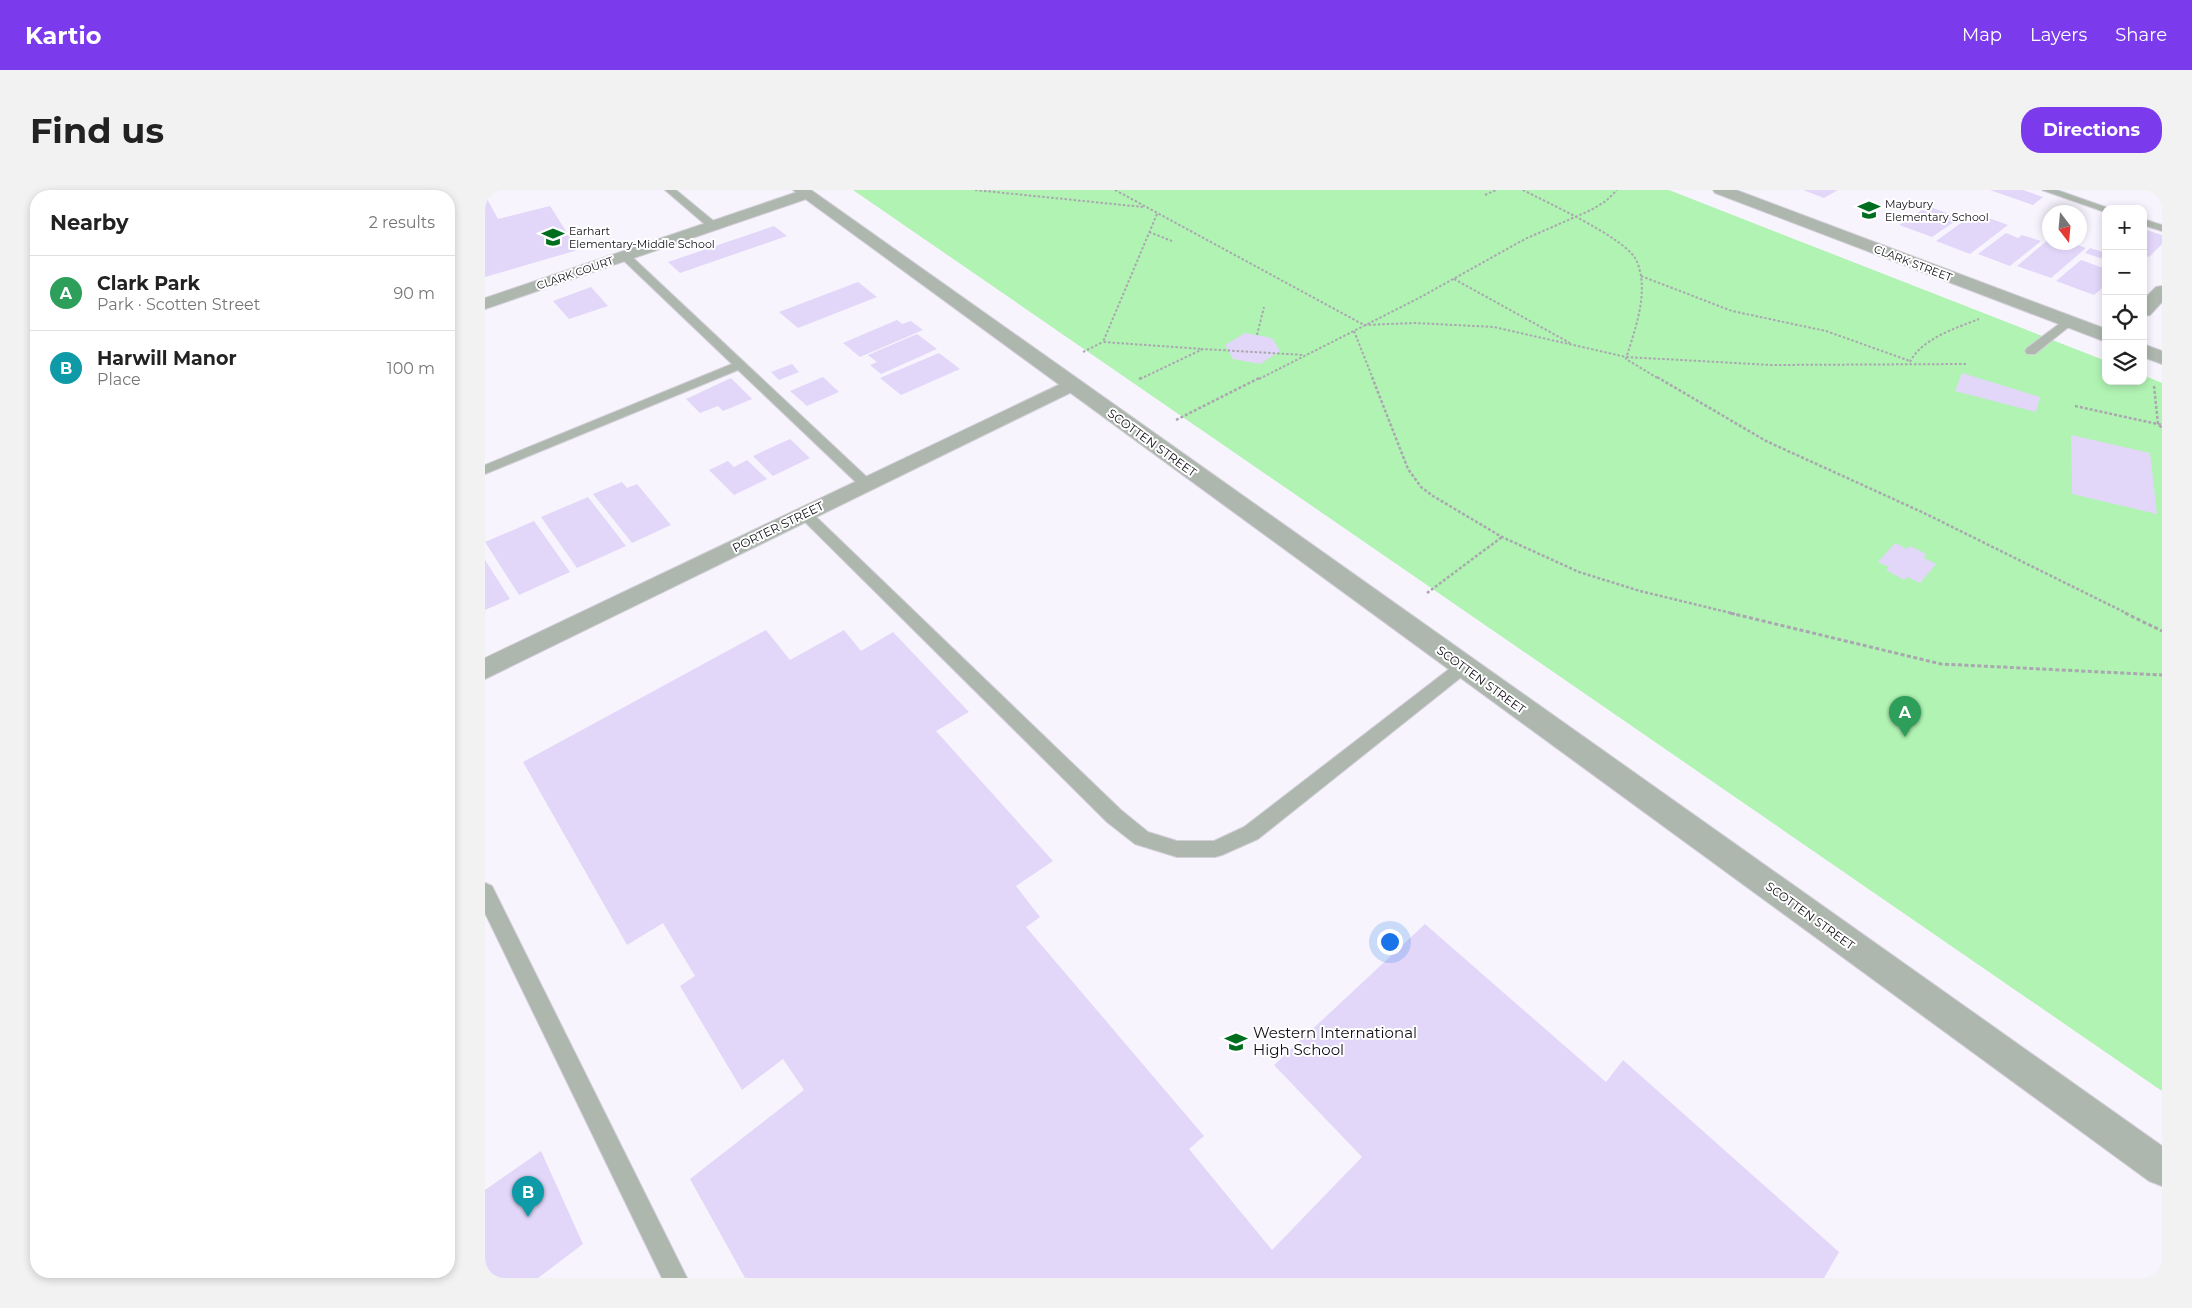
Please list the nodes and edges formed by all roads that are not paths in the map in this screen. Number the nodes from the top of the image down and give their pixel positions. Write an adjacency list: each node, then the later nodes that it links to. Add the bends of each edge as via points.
1 (670, 190): 7 (lane)
2 (1721, 190): 13 (street, CLARK STREET)
3 (2047, 190): 5 (lane)
4 (804, 192): 7 (street, CLARK COURT); 19 (street, SCOTTEN STREET)
5 (2102, 208)
6 (2147, 223): 8 (lane)
7 (712, 225): 9 (street, CLARK COURT)
8 (2162, 228)
9 (625, 256): 11 (street, CLARK COURT); 18 (lane)
10 (2162, 292): 12 (street)
11 (485, 304)
12 (2147, 307)
13 (2067, 322): 14 (street, CLARK STREET); 15 (lane)
14 (2102, 335)
15 (2031, 351)
16 (2147, 352): 17 (street)
17 (2162, 358)
18 (740, 365): 20 (lane); 21 (lane)
19 (1071, 385): 21 (street, PORTER STREET); 23 (street, SCOTTEN STREET)
20 (485, 470)
21 (867, 484): 22 (street, PORTER STREET)
22 (805, 514): 23 (lane, via 1114,816 1142,838 1177,849 1215,848 1251,833); 24 (street, PORTER STREET)
23 (1463, 667): 26 (street, SCOTTEN STREET)
24 (485, 669)
25 (485, 892): 27 (lane)
26 (2162, 1168)
27 (675, 1278)

